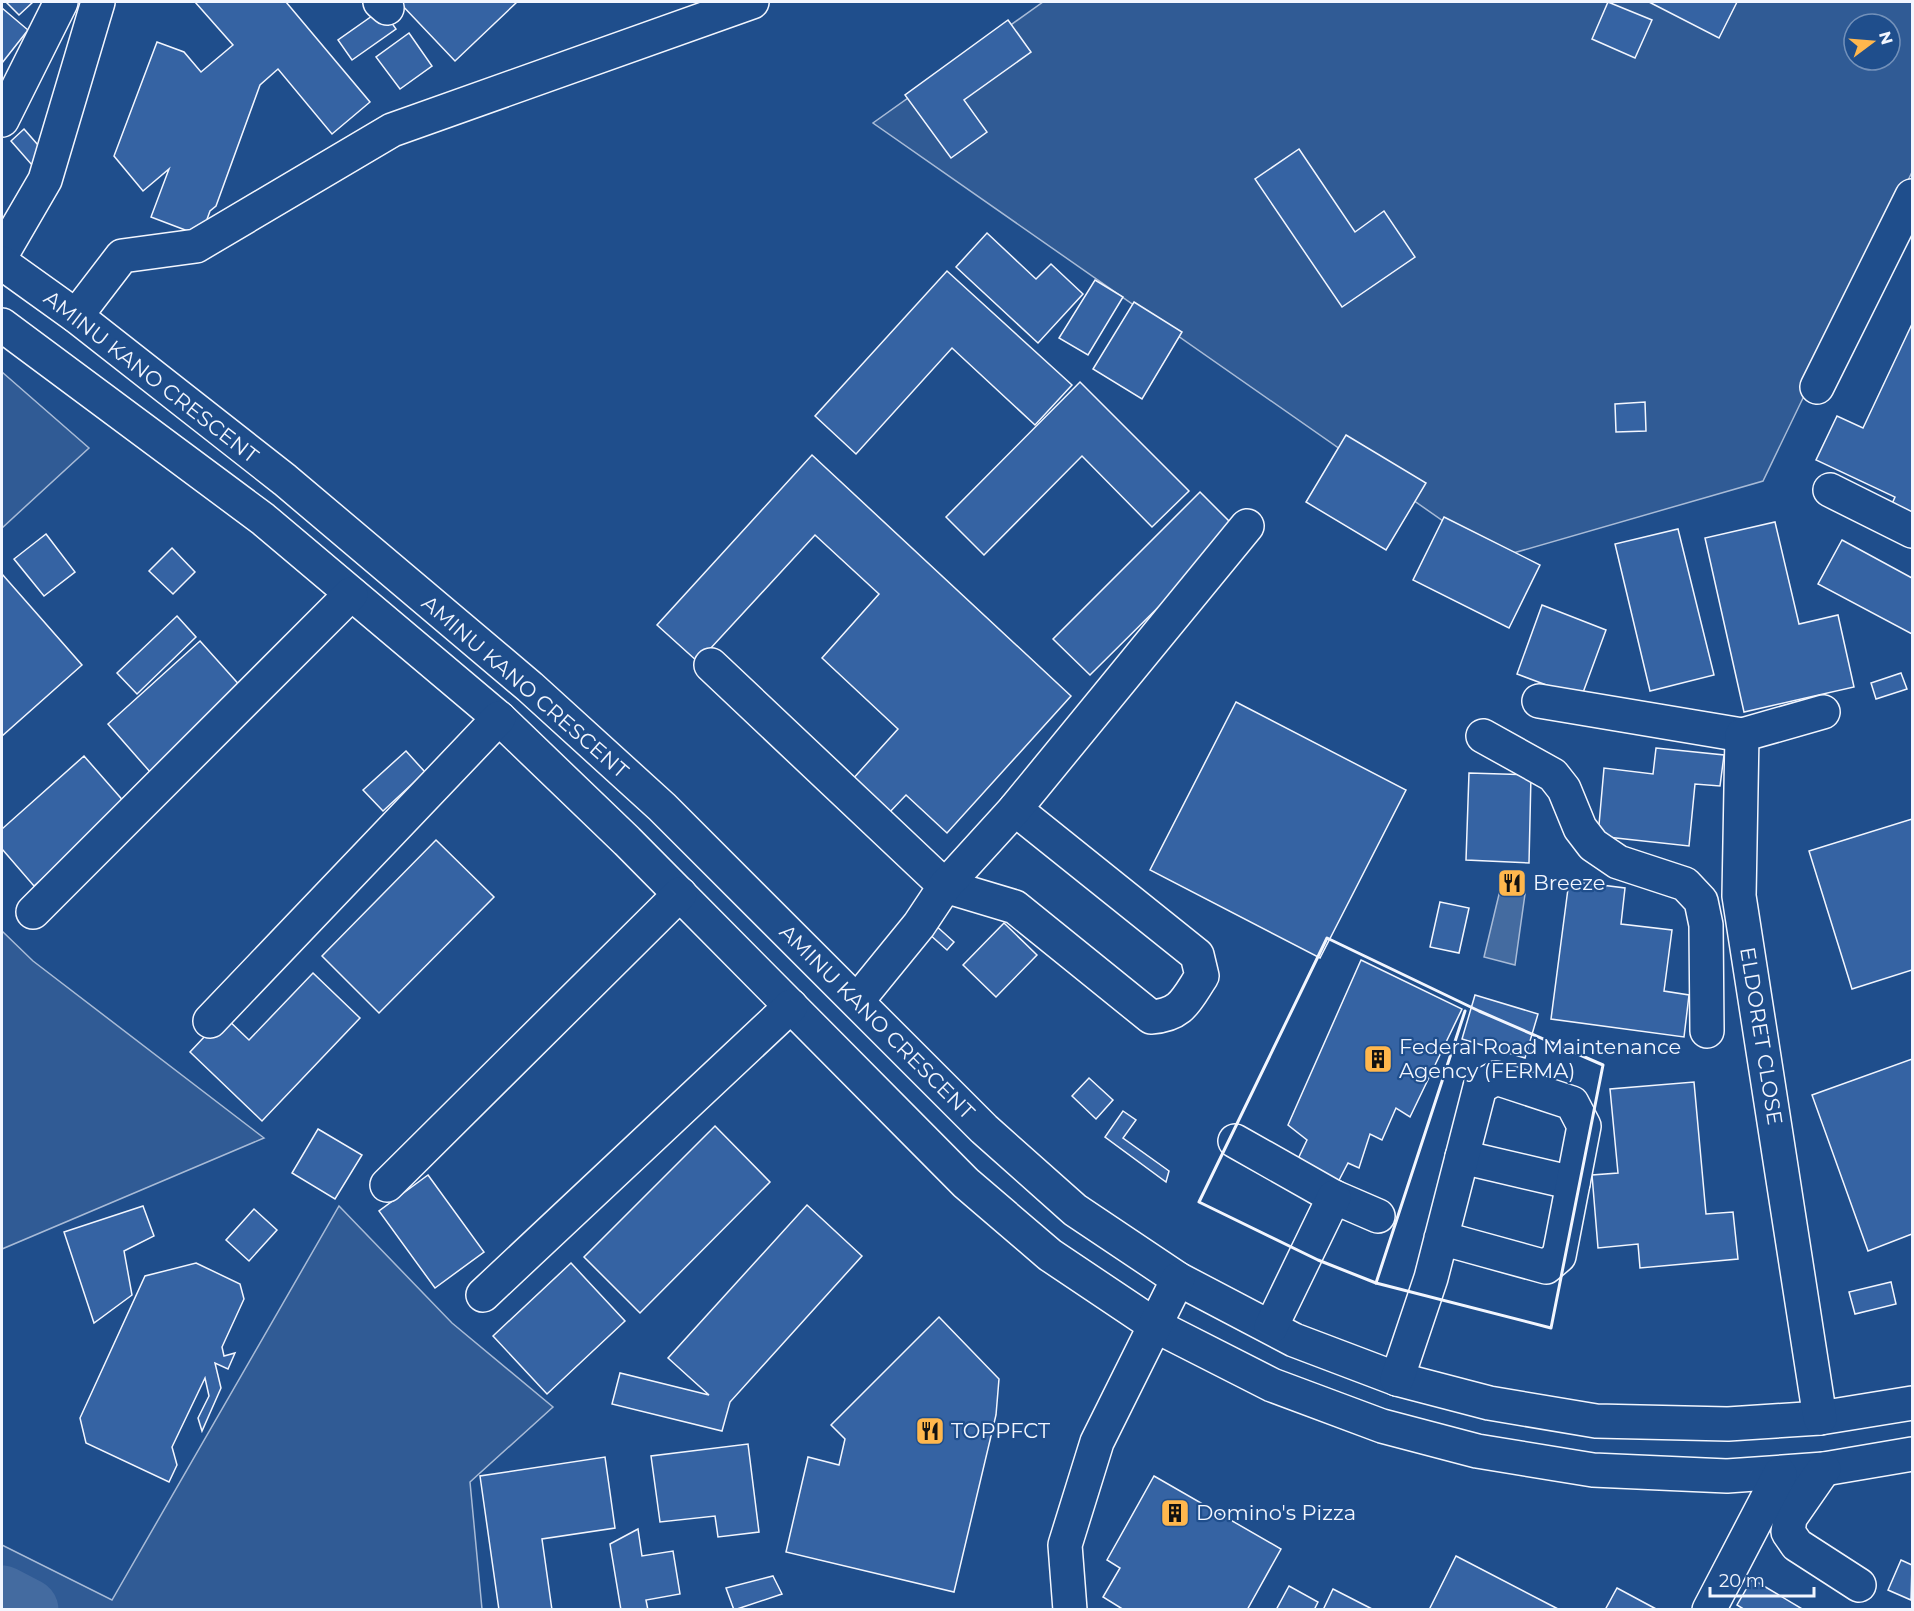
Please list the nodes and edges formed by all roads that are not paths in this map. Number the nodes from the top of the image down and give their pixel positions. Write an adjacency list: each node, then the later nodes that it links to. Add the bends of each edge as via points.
1 (61, 2): 5 (street)
2 (98, 2): 7 (street, via 45,180)
3 (752, 2): 4 (street)
4 (706, 8): 9 (street, via 392,130 196,246 122,256)
5 (5, 104)
6 (1912, 196): 11 (street)
7 (2, 254)
8 (2, 263): 9 (street, AMINU KANO CRESCENT)
9 (76, 316): 28 (street, AMINU KANO CRESCENT, via 285,480 530,687 662,807)
10 (2, 325): 15 (street, AMINU KANO CRESCENT, via 263,519)
11 (1817, 387)
12 (1830, 490): 14 (street)
13 (1247, 526): 22 (street)
14 (1912, 531)
15 (351, 594): 19 (street, AMINU KANO CRESCENT); 27 (street)
16 (711, 665): 23 (street)
17 (1539, 701): 20 (street)
18 (1823, 712): 20 (street)
19 (499, 718): 24 (street, AMINU KANO CRESCENT); 30 (street)
20 (1742, 735): 25 (street, ELDORET CLOSE)
21 (1483, 736): 26 (street, via 1553,774 1593,845 1618,862 1685,884)
22 (1015, 809): 23 (street); 23 (street, via 1197,955 1202,976 1181,1008 1169,1016 1151,1017 1015,907)
23 (945, 886): 28 (street, via 919,925)
24 (680, 894): 29 (street, AMINU KANO CRESCENT); 35 (street)
25 (1739, 896): 26 (street); 45 (street, ELDORET CLOSE)
26 (1701, 901): 31 (street, via 1706,925)
27 (33, 912)
28 (857, 1001): 39 (street, AMINU KANO CRESCENT, via 984,1129 1075,1210)
29 (791, 1006): 40 (street); 41 (street, AMINU KANO CRESCENT, via 966,1183 1050,1255)
30 (210, 1021)
31 (1707, 1031)
32 (1235, 1141): 36 (street)
33 (1462, 1157): 34 (street); 34 (street, via 1480,1087 1496,1078 1572,1102 1584,1126); 38 (street)
34 (1573, 1183): 38 (street, via 1559,1256 1546,1267)
35 (387, 1185)
36 (1334, 1197): 37 (street); 42 (street)
37 (1378, 1216)
38 (1441, 1238): 43 (street)
39 (1178, 1279): 41 (street); 42 (street, AMINU KANO CRESCENT)
40 (483, 1295)
41 (1156, 1326): 48 (street, AMINU KANO CRESCENT, via 1272,1385 1382,1426 1477,1451 1593,1470 1727,1476); 50 (street, via 1097,1442 1065,1545)
42 (1270, 1327): 43 (street, AMINU KANO CRESCENT, via 1294,1340)
43 (1397, 1378): 45 (street, AMINU KANO CRESCENT, via 1489,1403 1596,1421 1728,1424)
44 (1912, 1403): 45 (street, AMINU KANO CRESCENT)
45 (1820, 1418)
46 (1912, 1454): 47 (street, AMINU KANO CRESCENT)
47 (1824, 1469): 48 (street, AMINU KANO CRESCENT); 49 (street, via 1790,1518 1788,1532 1797,1545)
48 (1780, 1474): 51 (street)
49 (1859, 1585)
50 (1070, 1610)
51 (1709, 1610)

